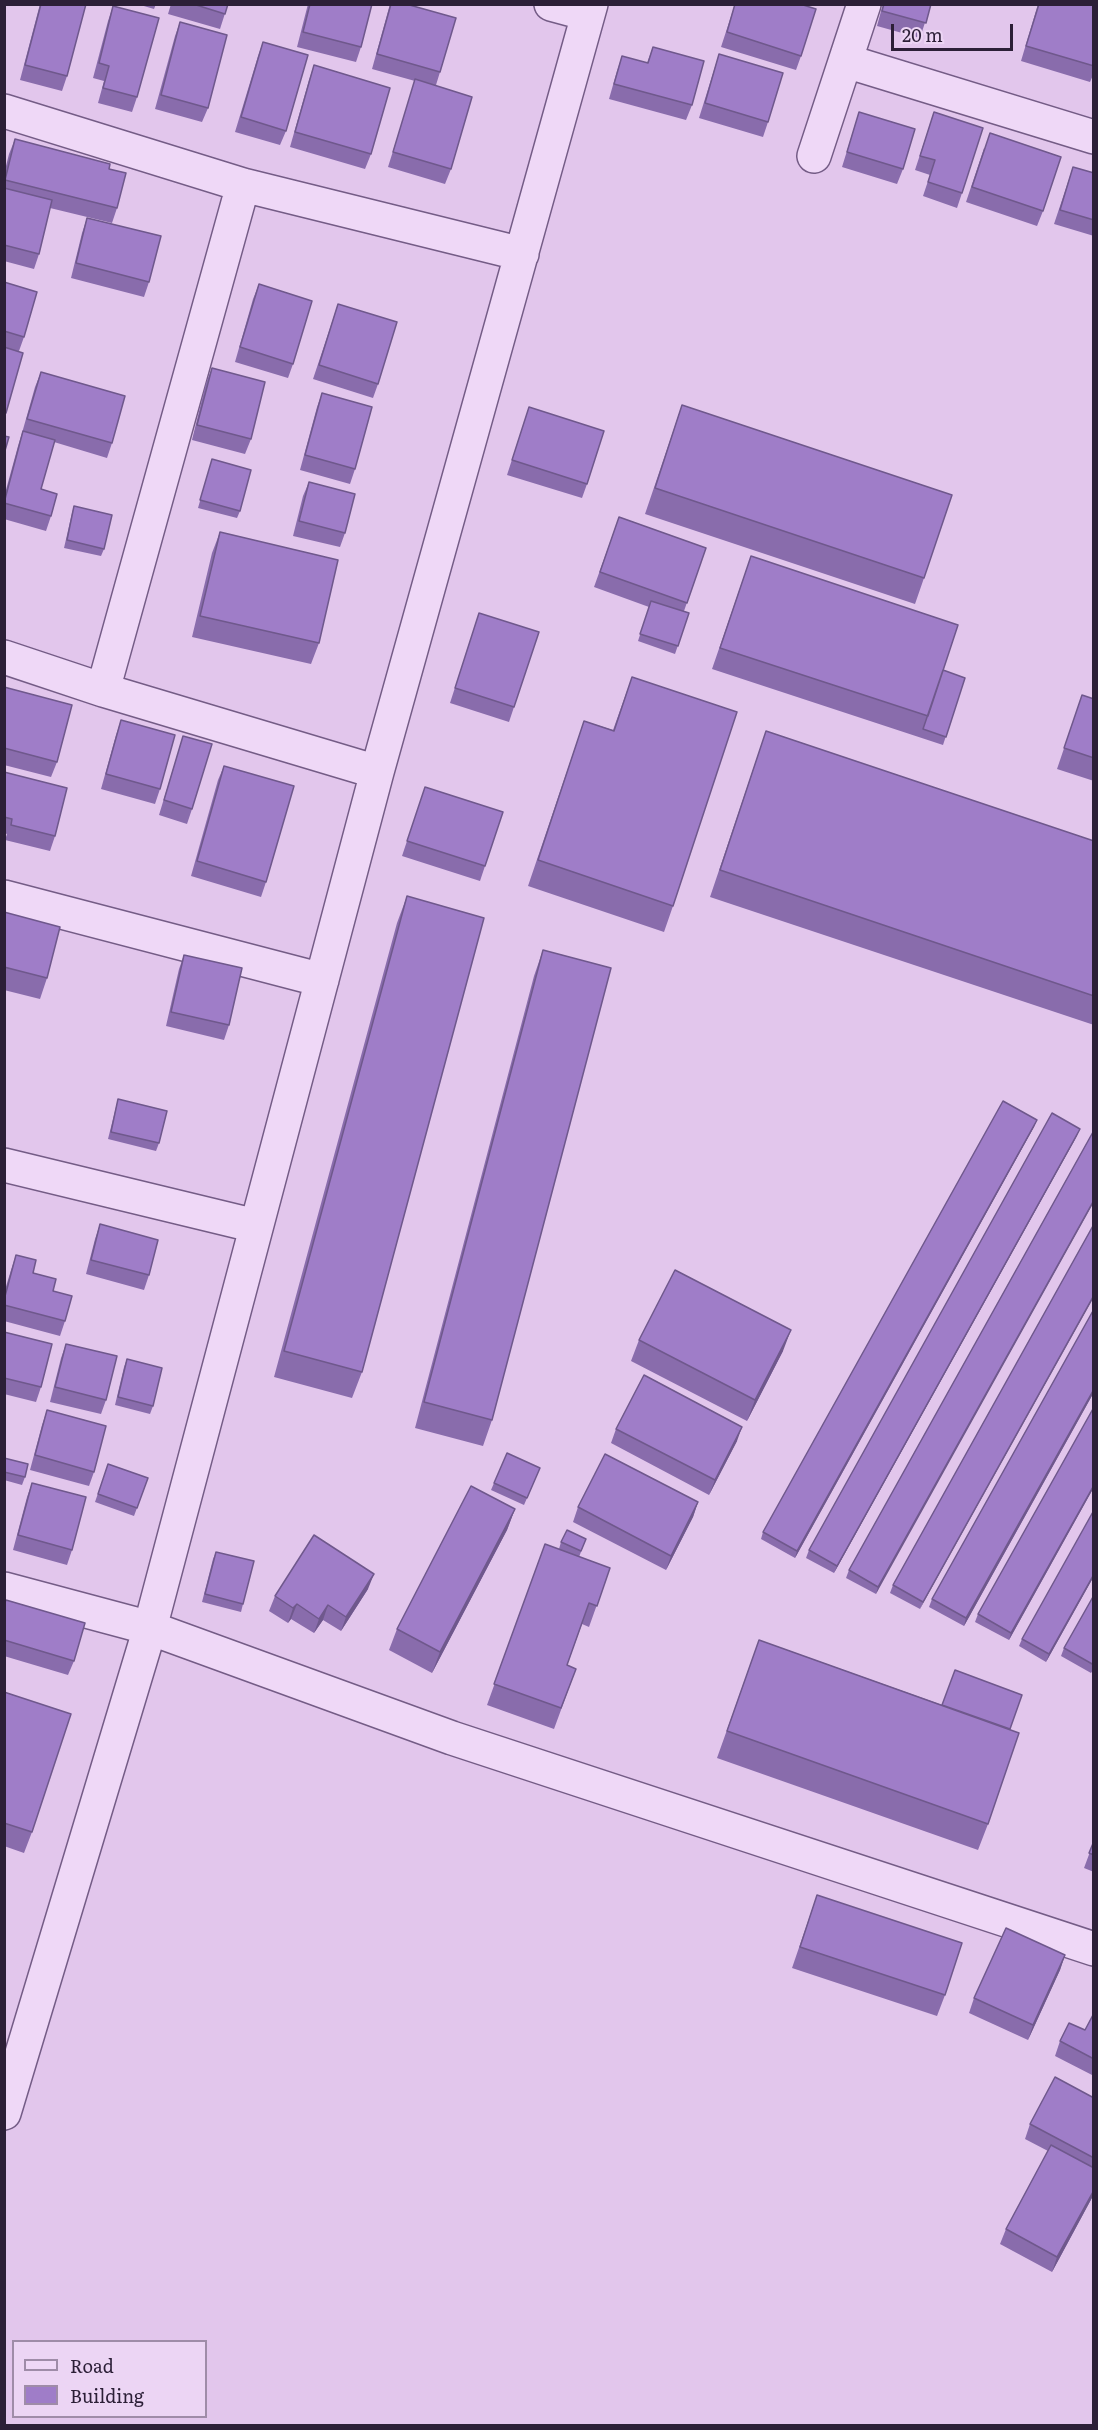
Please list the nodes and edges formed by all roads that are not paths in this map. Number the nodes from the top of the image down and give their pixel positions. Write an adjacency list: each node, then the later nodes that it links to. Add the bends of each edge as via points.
1 (551, 4): 3 (street)
2 (864, 4): 4 (street)
3 (589, 9): 9 (street)
4 (846, 61): 6 (street); 7 (street)
5 (4, 111): 8 (street)
6 (1094, 137)
7 (814, 156)
8 (243, 185): 9 (street); 11 (street)
9 (522, 254): 12 (street)
10 (4, 657): 11 (street)
11 (103, 690): 12 (street)
12 (377, 772): 14 (street)
13 (4, 897): 14 (street)
14 (322, 980): 16 (street)
15 (4, 1165): 16 (street)
16 (256, 1226): 18 (street)
17 (4, 1589): 18 (street)
18 (150, 1628): 19 (street, via 452,1738); 20 (street)
19 (1094, 1949)
20 (4, 2113)

